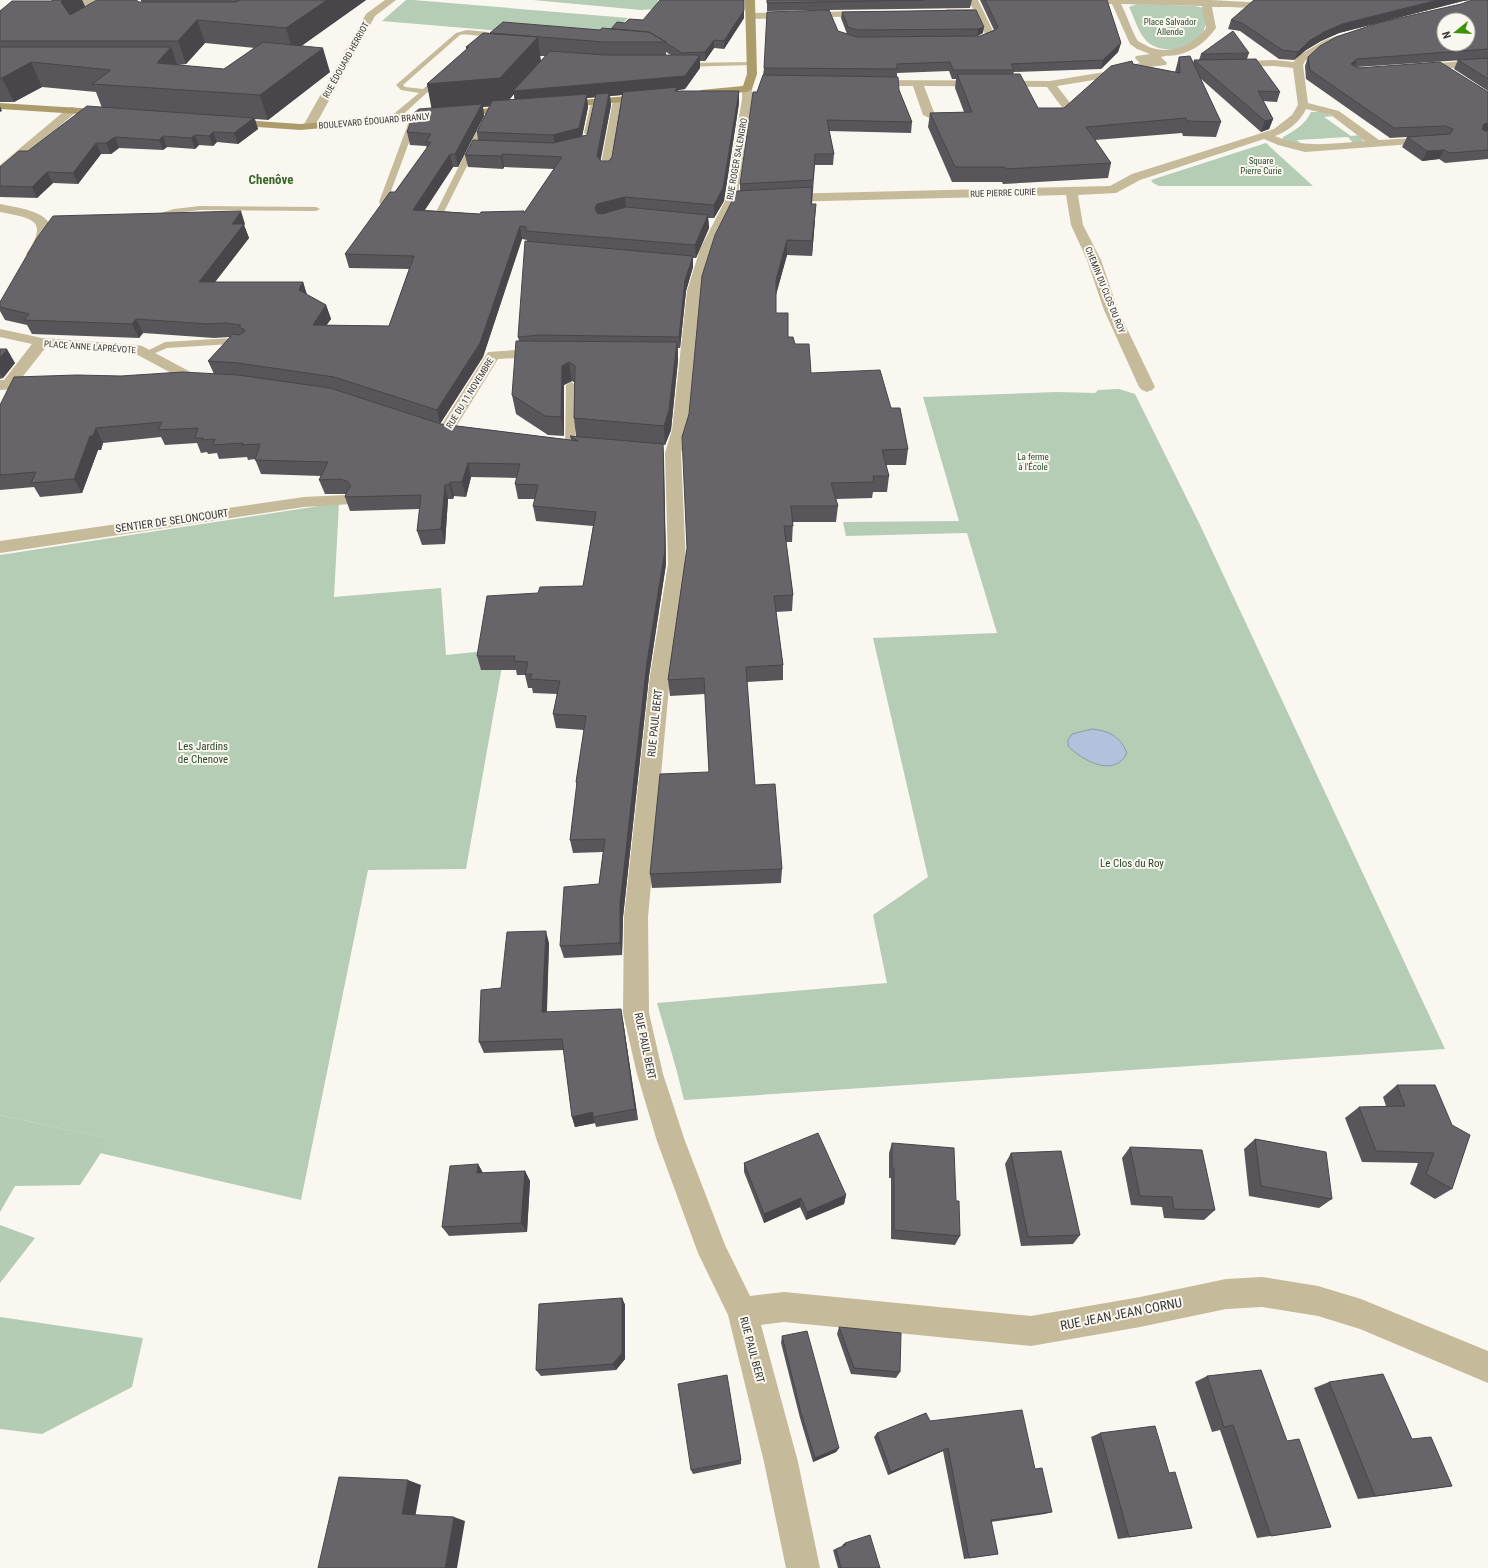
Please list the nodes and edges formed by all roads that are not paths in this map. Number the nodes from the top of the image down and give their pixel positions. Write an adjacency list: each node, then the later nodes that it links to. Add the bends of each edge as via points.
1 (391, 0): 50 (street, RUE ÉDOUARD HERRIOT, via 371,14)
2 (750, 0): 13 (street, RUE ROGER SALENGRO)
3 (973, 0): 11 (street)
4 (1084, 0): 5 (street)
5 (1115, 0): 7 (street); 17 (street, via 1134,42)
6 (1295, 0): 7 (street, via 1270,4)
7 (1206, 2): 17 (street, via 1211,28 1204,38 1191,47)
8 (46, 5): 9 (street)
9 (124, 7)
10 (940, 12): 11 (street)
11 (979, 12): 16 (street, via 990,35 979,40)
12 (879, 14): 13 (street, via 835,18)
13 (750, 16): 20 (street, RUE ROGER SALENGRO)
14 (1355, 33): 25 (street, via 1316,48 1300,59)
15 (496, 35): 33 (lane, via 486,37 467,32 458,34 399,85 403,89)
16 (956, 40)
17 (1155, 59): 22 (street); 31 (street, via 1112,74)
18 (1488, 62): 23 (street)
19 (676, 64): 20 (lane)
20 (752, 64): 32 (street, RUE ROGER SALENGRO)
21 (1221, 65): 25 (street, via 1274,64)
22 (1174, 66)
23 (1439, 66): 24 (street); 27 (street)
24 (1408, 68)
25 (1298, 70): 38 (street)
26 (446, 72): 33 (lane)
27 (1451, 74)
28 (763, 81): 32 (street)
29 (862, 82): 30 (street)
30 (917, 83): 31 (street); 46 (street)
31 (1050, 84): 42 (street)
32 (749, 85): 34 (street); 60 (street, RUE ROGER SALENGRO)
33 (424, 91): 48 (lane)
34 (688, 94)
35 (664, 96): 36 (street)
36 (618, 100): 37 (street); 55 (street)
37 (594, 102): 40 (street); 53 (lane)
38 (1303, 105): 51 (street, RUE PIERRE CURIE, via 1297,117 1278,131); 54 (street, via 1336,113)
39 (0, 106): 43 (street)
40 (550, 106)
41 (528, 108): 44 (street, BOULEVARD ÉDOUARD BRANLY, via 508,107)
42 (1068, 108)
43 (72, 110): 45 (street); 56 (street)
44 (491, 111): 47 (street, BOULEVARD ÉDOUARD BRANLY); 64 (lane, via 476,149)
45 (119, 114)
46 (929, 115)
47 (414, 117): 48 (street, BOULEVARD ÉDOUARD BRANLY); 61 (lane)
48 (393, 119): 50 (street, BOULEVARD ÉDOUARD BRANLY)
49 (213, 121): 50 (street, BOULEVARD ÉDOUARD BRANLY)
50 (309, 126)
51 (1264, 135): 54 (street, via 1282,143 1305,148); 57 (street, RUE PIERRE CURIE, via 1136,177 1112,190)
52 (1441, 140): 54 (street)
53 (586, 144)
54 (1377, 144)
55 (606, 169)
56 (0, 171)
57 (1071, 190): 58 (street, RUE PIERRE CURIE); 80 (street, CHEMIN DU CLOS DU ROY, via 1077,226 1094,260 1111,310)
58 (770, 199)
59 (747, 200): 60 (street)
60 (731, 201): 67 (street, RUE ROGER SALENGRO)
61 (383, 202)
62 (0, 208): 68 (street, via 38,218 48,224)
63 (316, 209): 65 (lane, via 200,208 174,211)
64 (439, 214)
65 (142, 222)
66 (704, 222): 67 (street)
67 (720, 224): 75 (street, RUE ROGER SALENGRO, via 699,262)
68 (26, 267)
69 (0, 333): 70 (street)
70 (42, 342): 72 (street, PLACE ANNE LAPRÉVOTE, via 137,349); 78 (street, PLACE ANNE LAPRÉVOTE)
71 (244, 345): 72 (lane, via 232,341 165,345)
72 (146, 354): 76 (street, PLACE ANNE LAPRÉVOTE, via 200,380)
73 (558, 354): 81 (street, RUE DU 11 NOVEMBRE, via 493,355)
74 (671, 355): 75 (street)
75 (686, 355): 83 (street, RUE ROGER SALENGRO, via 680,430)
76 (162, 380)
77 (54, 384): 78 (street, PLACE ANNE LAPRÉVOTE)
78 (4, 385)
79 (570, 385): 82 (lane)
80 (1147, 387)
81 (446, 432)
82 (570, 444)
83 (665, 453): 86 (street, RUE PAUL BERT, via 677,564 660,676 636,917 636,1012 650,1074 670,1141 713,1253)
84 (345, 500): 85 (street, SENTIER DE SELONCOURT, via 304,502)
85 (0, 547)
86 (742, 1312): 87 (street, RUE JEAN JEAN CORNU, via 784,1307 1031,1331 1226,1294 1262,1292 1318,1301 1361,1314); 88 (street, RUE PAUL BERT, via 781,1462)
87 (1488, 1367)
88 (803, 1568)

